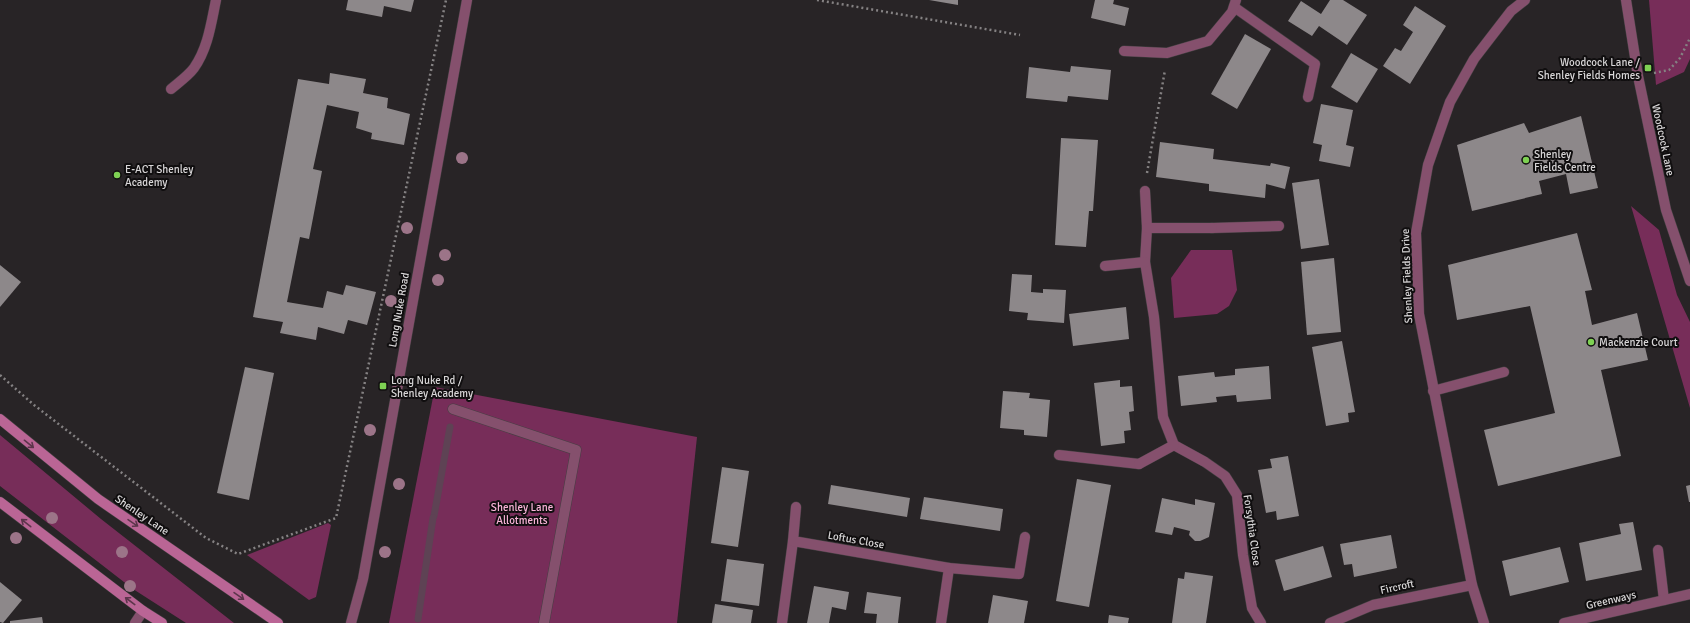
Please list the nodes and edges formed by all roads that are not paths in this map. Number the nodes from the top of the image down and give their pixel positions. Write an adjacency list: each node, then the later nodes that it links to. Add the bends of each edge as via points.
1 (216, 0): 7 (street, via 203,52 194,69)
2 (467, 0): 34 (street, Long Nuke Road, via 362,579)
3 (1525, 0): 16 (street, Shenley Fields Drive, via 1511,11 1474,59 1450,102 1428,165 1416,233 1419,314)
4 (1626, 0): 14 (street, Woodcock Lane, via 1638,76 1666,210)
5 (1235, 4): 6 (street, via 1232,12 1208,41 1167,53); 8 (street, via 1315,64)
6 (1124, 51)
7 (171, 90)
8 (1308, 97)
9 (1145, 192): 11 (street)
10 (1279, 226): 11 (street)
11 (1147, 228): 12 (street)
12 (1145, 262): 13 (street); 19 (street, via 1154,317 1163,417)
13 (1105, 266)
14 (1690, 281)
15 (1504, 372): 16 (street)
16 (1433, 391): 27 (street, Shenley Fields Drive)
17 (453, 409): 35 (street, via 576,450)
18 (0, 419): 33 (main road, Shenley Lane, one-way to 33, via 98,500)
19 (1174, 445): 20 (street, via 1139,464); 38 (street, Forsythia Close, via 1225,476 1237,495 1252,608)
20 (1059, 455)
21 (0, 502): 30 (main road, one-way to 21)
22 (796, 507): 24 (street)
23 (1025, 537): 26 (street, Loftus Close, via 1019,574)
24 (793, 541): 26 (street, Loftus Close); 36 (street)
25 (1658, 550): 29 (street)
26 (949, 568): 37 (street)
27 (1472, 585): 39 (street, Fircroft, via 1372,605); 40 (street, Shenley Fields Drive)
28 (1690, 594): 29 (street, Greenways)
29 (1664, 600): 41 (street, Greenways)
30 (143, 611): 31 (street); 32 (main road)
31 (135, 623)
32 (162, 623)
33 (278, 623)
34 (351, 623)
35 (544, 623)
36 (782, 623)
37 (941, 623)
38 (1261, 623)
39 (1330, 623)
40 (1484, 623)
41 (1564, 623)

